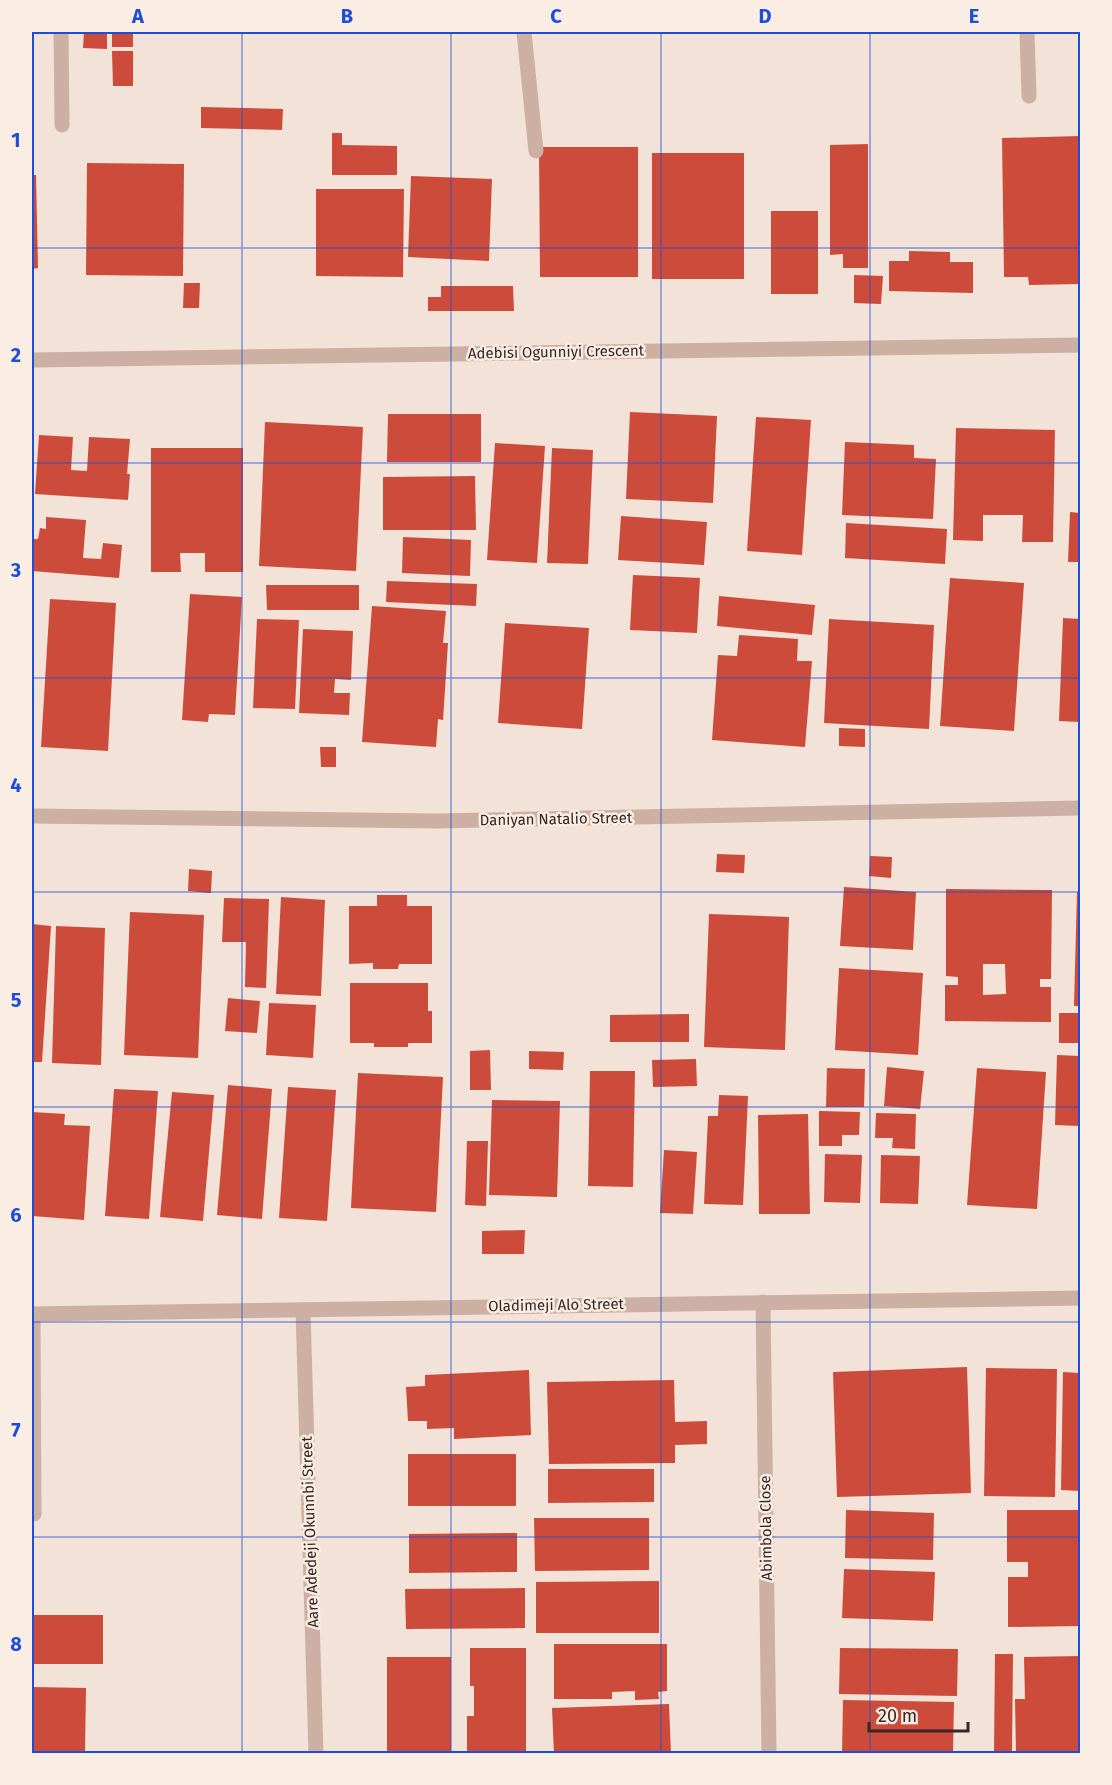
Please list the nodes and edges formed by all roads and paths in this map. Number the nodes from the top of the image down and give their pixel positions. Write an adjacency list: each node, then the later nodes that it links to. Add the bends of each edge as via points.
1 (61, 32): 5 (street)
2 (524, 32): 6 (street)
3 (1027, 32): 4 (street)
4 (1029, 96)
5 (62, 125)
6 (536, 151)
7 (1080, 345): 8 (street, Adebisi Ogunniyi Crescent)
8 (32, 360)
9 (1080, 808): 10 (street, Daniyan Natalio Street, via 438,821)
10 (32, 816)
11 (1080, 1298): 12 (street, Oladimeji Alo Street)
12 (763, 1302): 13 (street, Oladimeji Alo Street); 17 (street, Abimbola Close)
13 (303, 1310): 14 (street, Oladimeji Alo Street); 16 (street, Aare Adedeji Okunnbi Street)
14 (32, 1314): 15 (street)
15 (34, 1514)
16 (316, 1754)
17 (769, 1754)

